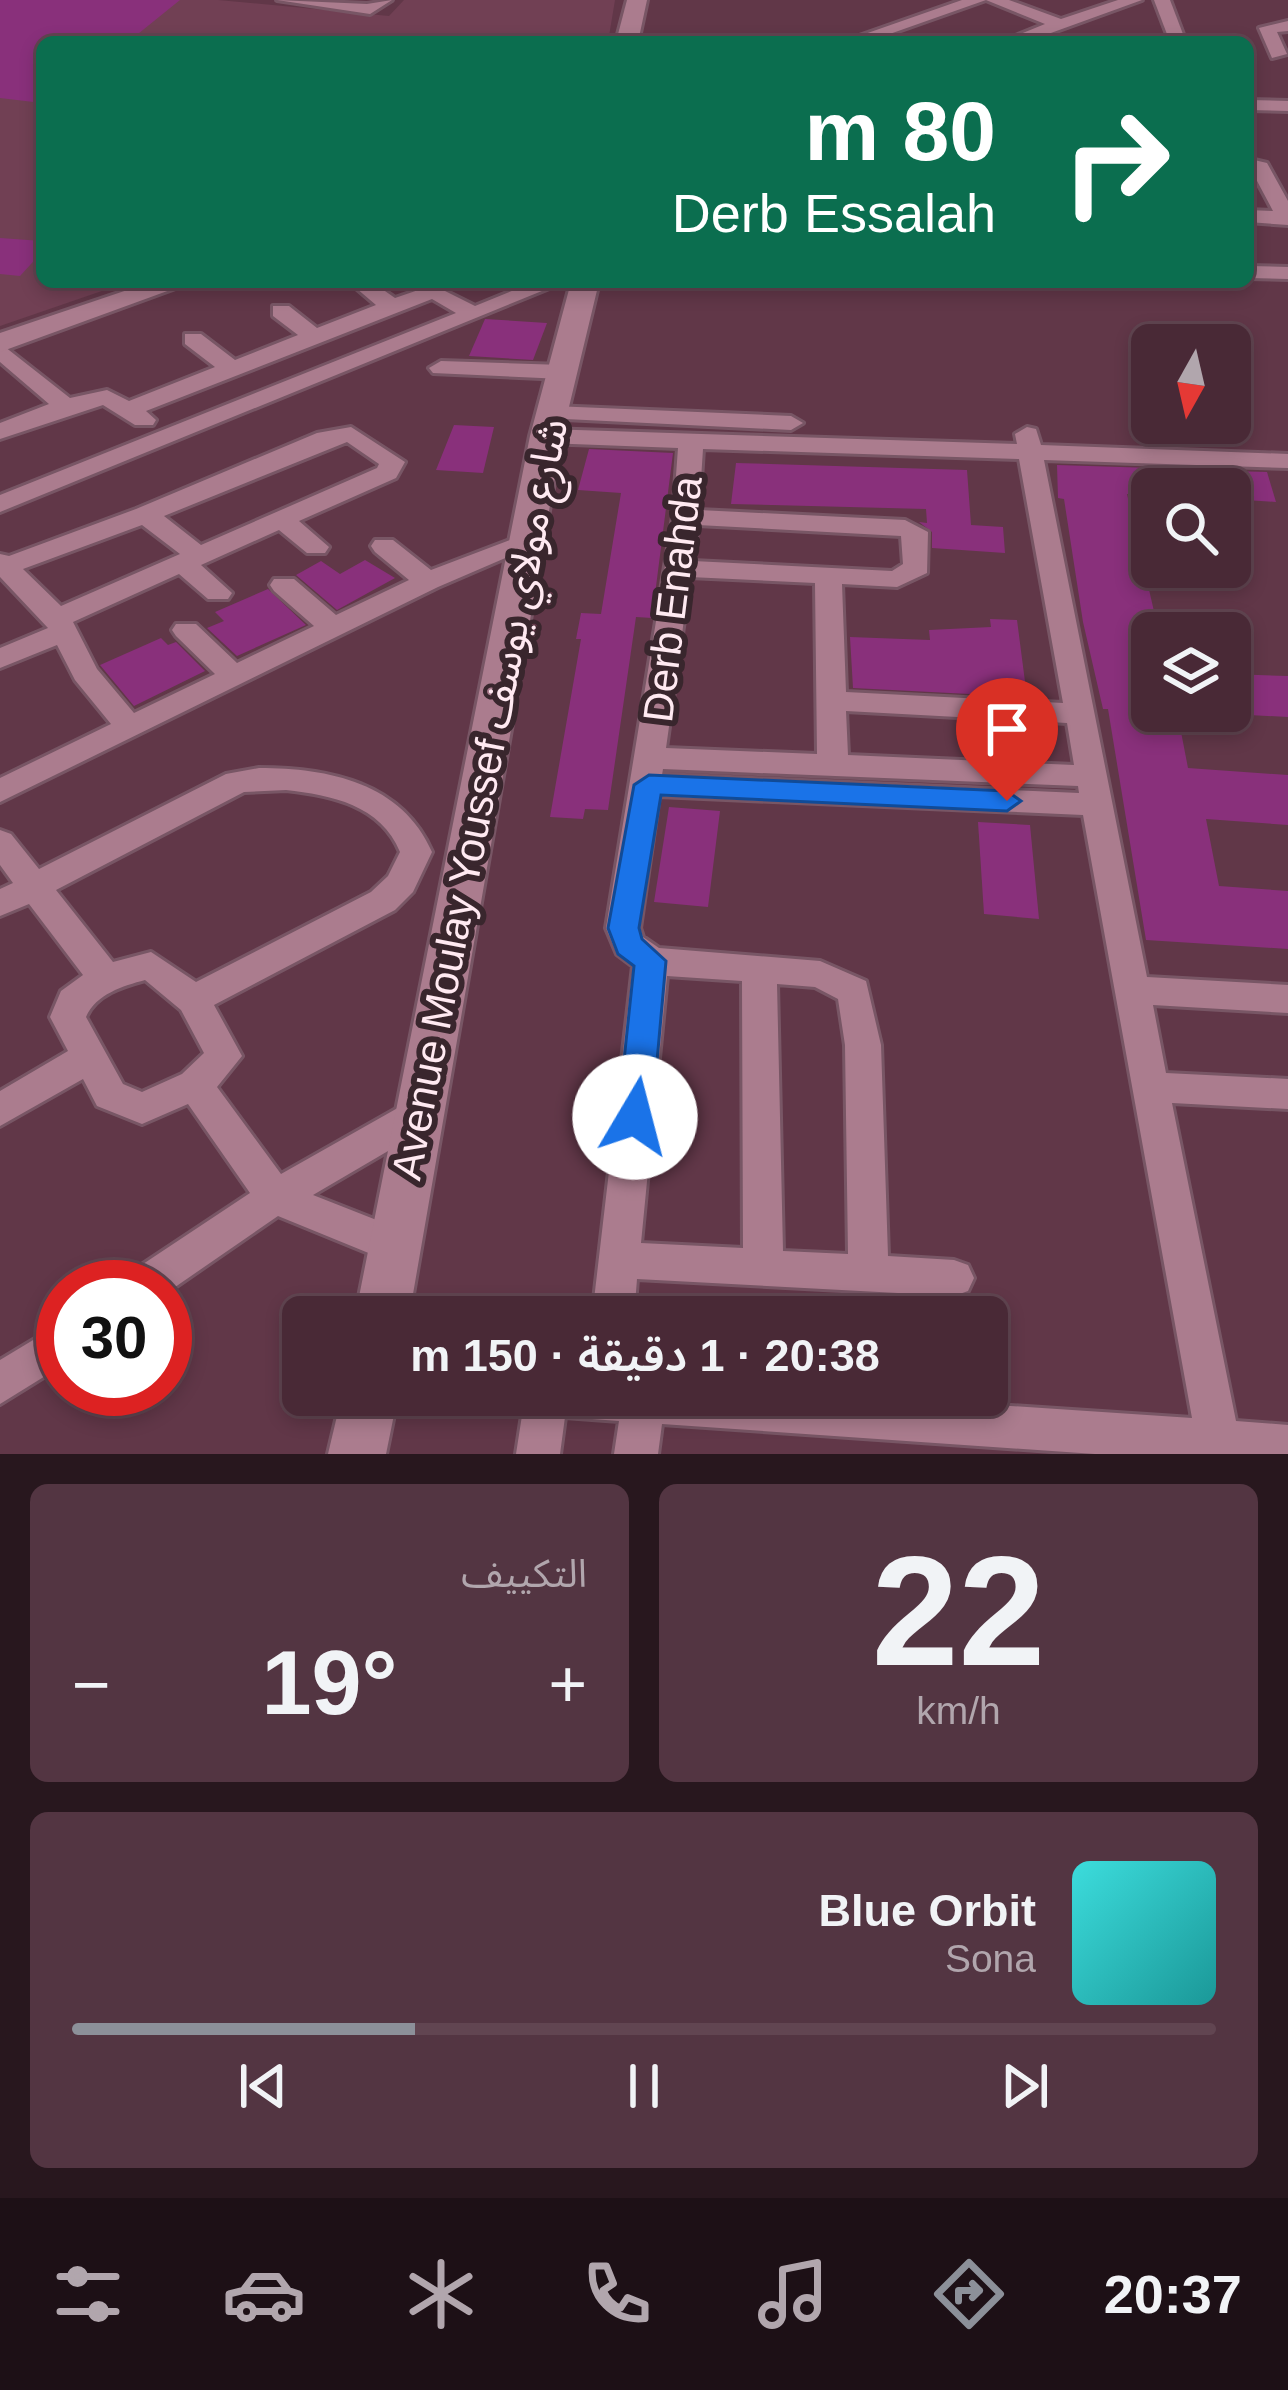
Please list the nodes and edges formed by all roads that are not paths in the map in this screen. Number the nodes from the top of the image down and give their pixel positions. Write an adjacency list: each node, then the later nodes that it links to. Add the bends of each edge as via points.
1 (285, 0): 2 (street, via 367,8)
2 (384, 0)
3 (637, 0): 10 (street)
4 (978, 0): 11 (street)
5 (994, 0): 8 (street)
6 (1134, 0): 8 (street)
7 (1162, 0): 13 (street)
8 (1062, 25): 12 (street)
9 (1288, 26): 14 (street, via 1267,27)
10 (628, 36)
11 (868, 36)
12 (1042, 36)
13 (1176, 36)
14 (1283, 54)
15 (1254, 105): 16 (street)
16 (1288, 106)
17 (1254, 163): 18 (street)
18 (1288, 164)
19 (1254, 166): 21 (street)
20 (1254, 215): 21 (street)
21 (1288, 218)
22 (1254, 272): 23 (street)
23 (1288, 273)
24 (161, 288): 35 (street)
25 (365, 288): 30 (street)
26 (441, 288): 30 (street)
27 (445, 288): 32 (street)
28 (538, 288): 32 (street)
29 (584, 288): 38 (street, Avenue Moulay Youssef شارع مولاي يوسف)
30 (393, 307): 33 (street)
31 (280, 310): 33 (street)
32 (473, 314): 43 (street)
33 (314, 337): 37 (street)
34 (193, 339): 37 (street)
35 (0, 346): 39 (street)
36 (441, 368): 38 (street)
37 (232, 369): 40 (street)
38 (563, 372): 41 (street, Avenue Moulay Youssef شارع مولاي يوسف)
39 (65, 406): 40 (street, via 107,397); 42 (street)
40 (129, 409): 43 (street)
41 (550, 424): 44 (street); 45 (street); 52 (street, Avenue Moulay Youssef شارع مولاي يوسف)
42 (0, 432)
43 (169, 437): 48 (street)
44 (691, 440): 45 (street); 51 (street, Derb Enahda)
45 (1028, 443): 46 (street); 47 (street); 68 (street)
46 (1288, 446)
47 (1288, 460)
48 (0, 504)
49 (145, 515): 50 (street, via 340,434 393,462 387,473); 55 (street); 56 (street)
50 (278, 517): 54 (street); 55 (street)
51 (686, 517): 57 (street, Derb Enahda); 58 (street, via 915,532 917,567 906,578)
52 (527, 543): 59 (street); 88 (street, Avenue Moulay Youssef شارع مولاي يوسف)
53 (384, 546): 59 (street)
54 (316, 548)
55 (189, 558): 61 (street); 62 (street)
56 (2, 564): 62 (street)
57 (678, 568): 58 (street); 71 (street, Derb Enahda)
58 (828, 577): 67 (street)
59 (428, 581): 63 (street)
60 (284, 585): 63 (street)
61 (218, 592)
62 (62, 624): 65 (street); 69 (street, via 85,674)
63 (334, 628): 66 (street)
64 (186, 630): 66 (street)
65 (0, 659)
66 (234, 676): 69 (street)
67 (832, 701): 68 (street); 70 (street)
68 (1080, 714): 73 (street)
69 (129, 728): 72 (street)
70 (833, 764): 71 (street); 73 (street)
71 (651, 771): 73 (street); 77 (street, Derb Enahda, via 623,928 629,945)
72 (6, 779)
73 (1094, 790): 80 (street)
74 (0, 842): 75 (street)
75 (34, 886): 76 (street); 79 (street); 82 (street, via 260,777 313,780 397,818 416,852 392,893)
76 (0, 904)
77 (651, 961): 78 (street); 92 (street)
78 (759, 967): 93 (street); 94 (street, via 820,974 854,991 863,1045)
79 (105, 978): 82 (street, via 151,965); 83 (street, via 68,1008)
80 (1132, 990): 81 (street); 85 (street)
81 (1288, 999)
82 (194, 1000): 84 (street, via 224,1056)
83 (88, 1057): 84 (street, via 110,1095 130,1107 157,1105); 87 (street)
84 (195, 1084): 89 (street)
85 (1151, 1087): 86 (street); 104 (street)
86 (1288, 1094)
87 (0, 1110)
88 (416, 1116): 89 (street); 90 (street, Avenue Moulay Youssef شارع مولاي يوسف)
89 (275, 1197): 90 (street); 91 (street)
90 (393, 1244): 96 (street, Avenue Moulay Youssef شارع مولاي يوسف)
91 (182, 1260)
92 (621, 1260): 93 (street); 97 (street)
93 (763, 1267): 94 (street)
94 (868, 1272): 95 (street)
95 (954, 1278)
96 (385, 1296)
97 (616, 1296)
98 (36, 1359): 99 (street)
99 (0, 1384)
100 (365, 1416): 107 (street)
101 (541, 1416): 108 (street)
102 (622, 1416): 109 (street)
103 (794, 1416): 105 (street)
104 (1218, 1442): 105 (street); 106 (street)
105 (1078, 1443)
106 (1288, 1446)
107 (357, 1454)
108 (538, 1454)
109 (636, 1454)

